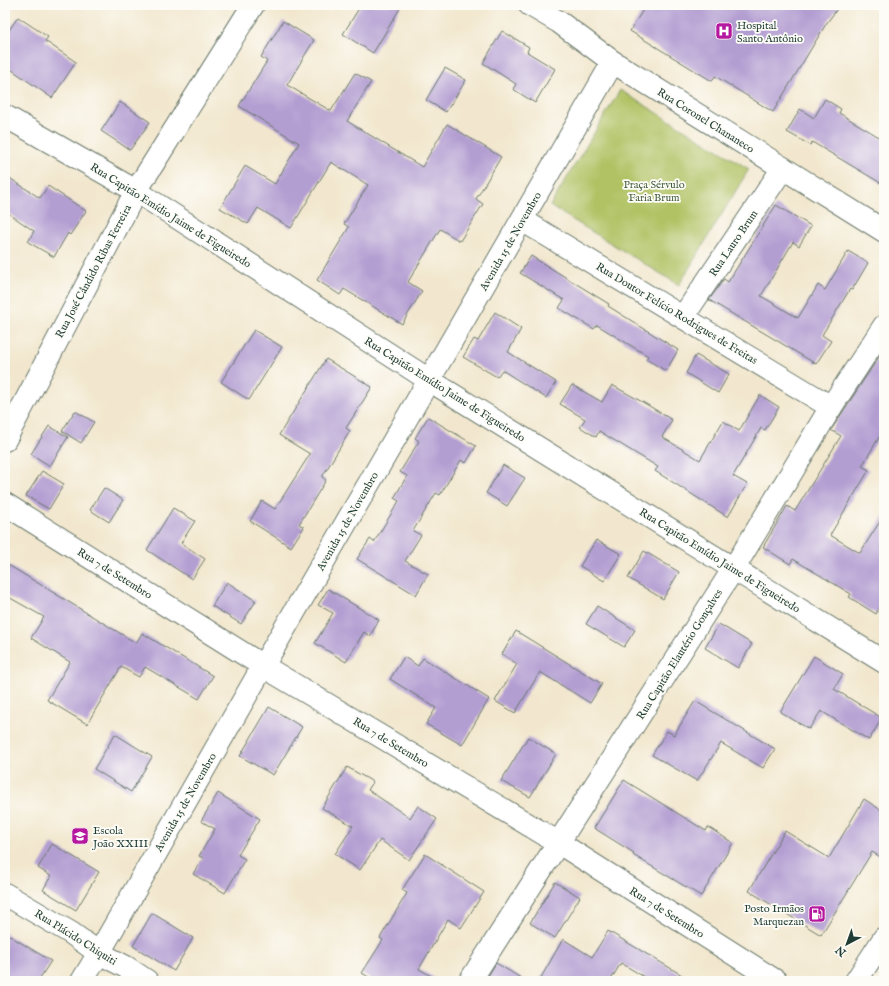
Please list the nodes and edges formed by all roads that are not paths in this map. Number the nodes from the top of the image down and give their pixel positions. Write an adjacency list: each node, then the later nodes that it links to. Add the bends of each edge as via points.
1 (253, 5): 7 (street, Rua José Cândido Ribas Ferreira)
2 (530, 5): 3 (street, Rua Coronel Chananeco)
3 (561, 14): 4 (street, Rua Coronel Chananeco)
4 (614, 62): 6 (street, Rua Coronel Chananeco); 8 (street, Avenida 15 de Novembro)
5 (5, 116): 7 (street, Rua Capitão Emídio Jaime de Figueiredo)
6 (783, 168): 9 (street, Rua Coronel Chananeco); 10 (street, Rua Lauro Brum)
7 (136, 191): 12 (street, Rua Capitão Emídio Jaime de Figueiredo); 14 (street, Rua José Cândido Ribas Ferreira)
8 (522, 220): 10 (street, Rua Doutor Felício Rodrigues de Freitas); 12 (street, Avenida 15 de Novembro)
9 (884, 232)
10 (683, 317): 13 (street, Rua Doutor Felício Rodrigues de Freitas)
11 (884, 326): 13 (street, Rua Capitão Elautério Gonçalves)
12 (429, 380): 16 (street, Rua Capitão Emídio Jaime de Figueiredo); 18 (street, Avenida 15 de Novembro)
13 (832, 407): 16 (street, Rua Capitão Elautério Gonçalves)
14 (5, 440)
15 (5, 504): 18 (street, Rua 7 de Setembro)
16 (734, 568): 17 (street, Rua Capitão Emídio Jaime de Figueiredo); 19 (street, Rua Capitão Elautério Gonçalves)
17 (884, 662)
18 (263, 666): 19 (street, Rua 7 de Setembro); 22 (street, Avenida 15 de Novembro)
19 (559, 843): 25 (street, Rua Capitão Elautério Gonçalves); 26 (street, Rua 7 de Setembro)
20 (5, 894): 22 (street, Rua Plácido Chiquiti, via 71,933)
21 (884, 938): 27 (street)
22 (99, 953): 23 (street, Avenida 15 de Novembro); 24 (street, Rua Plácido Chiquiti)
23 (82, 981)
24 (148, 981)
25 (470, 981)
26 (776, 981)
27 (856, 981)

